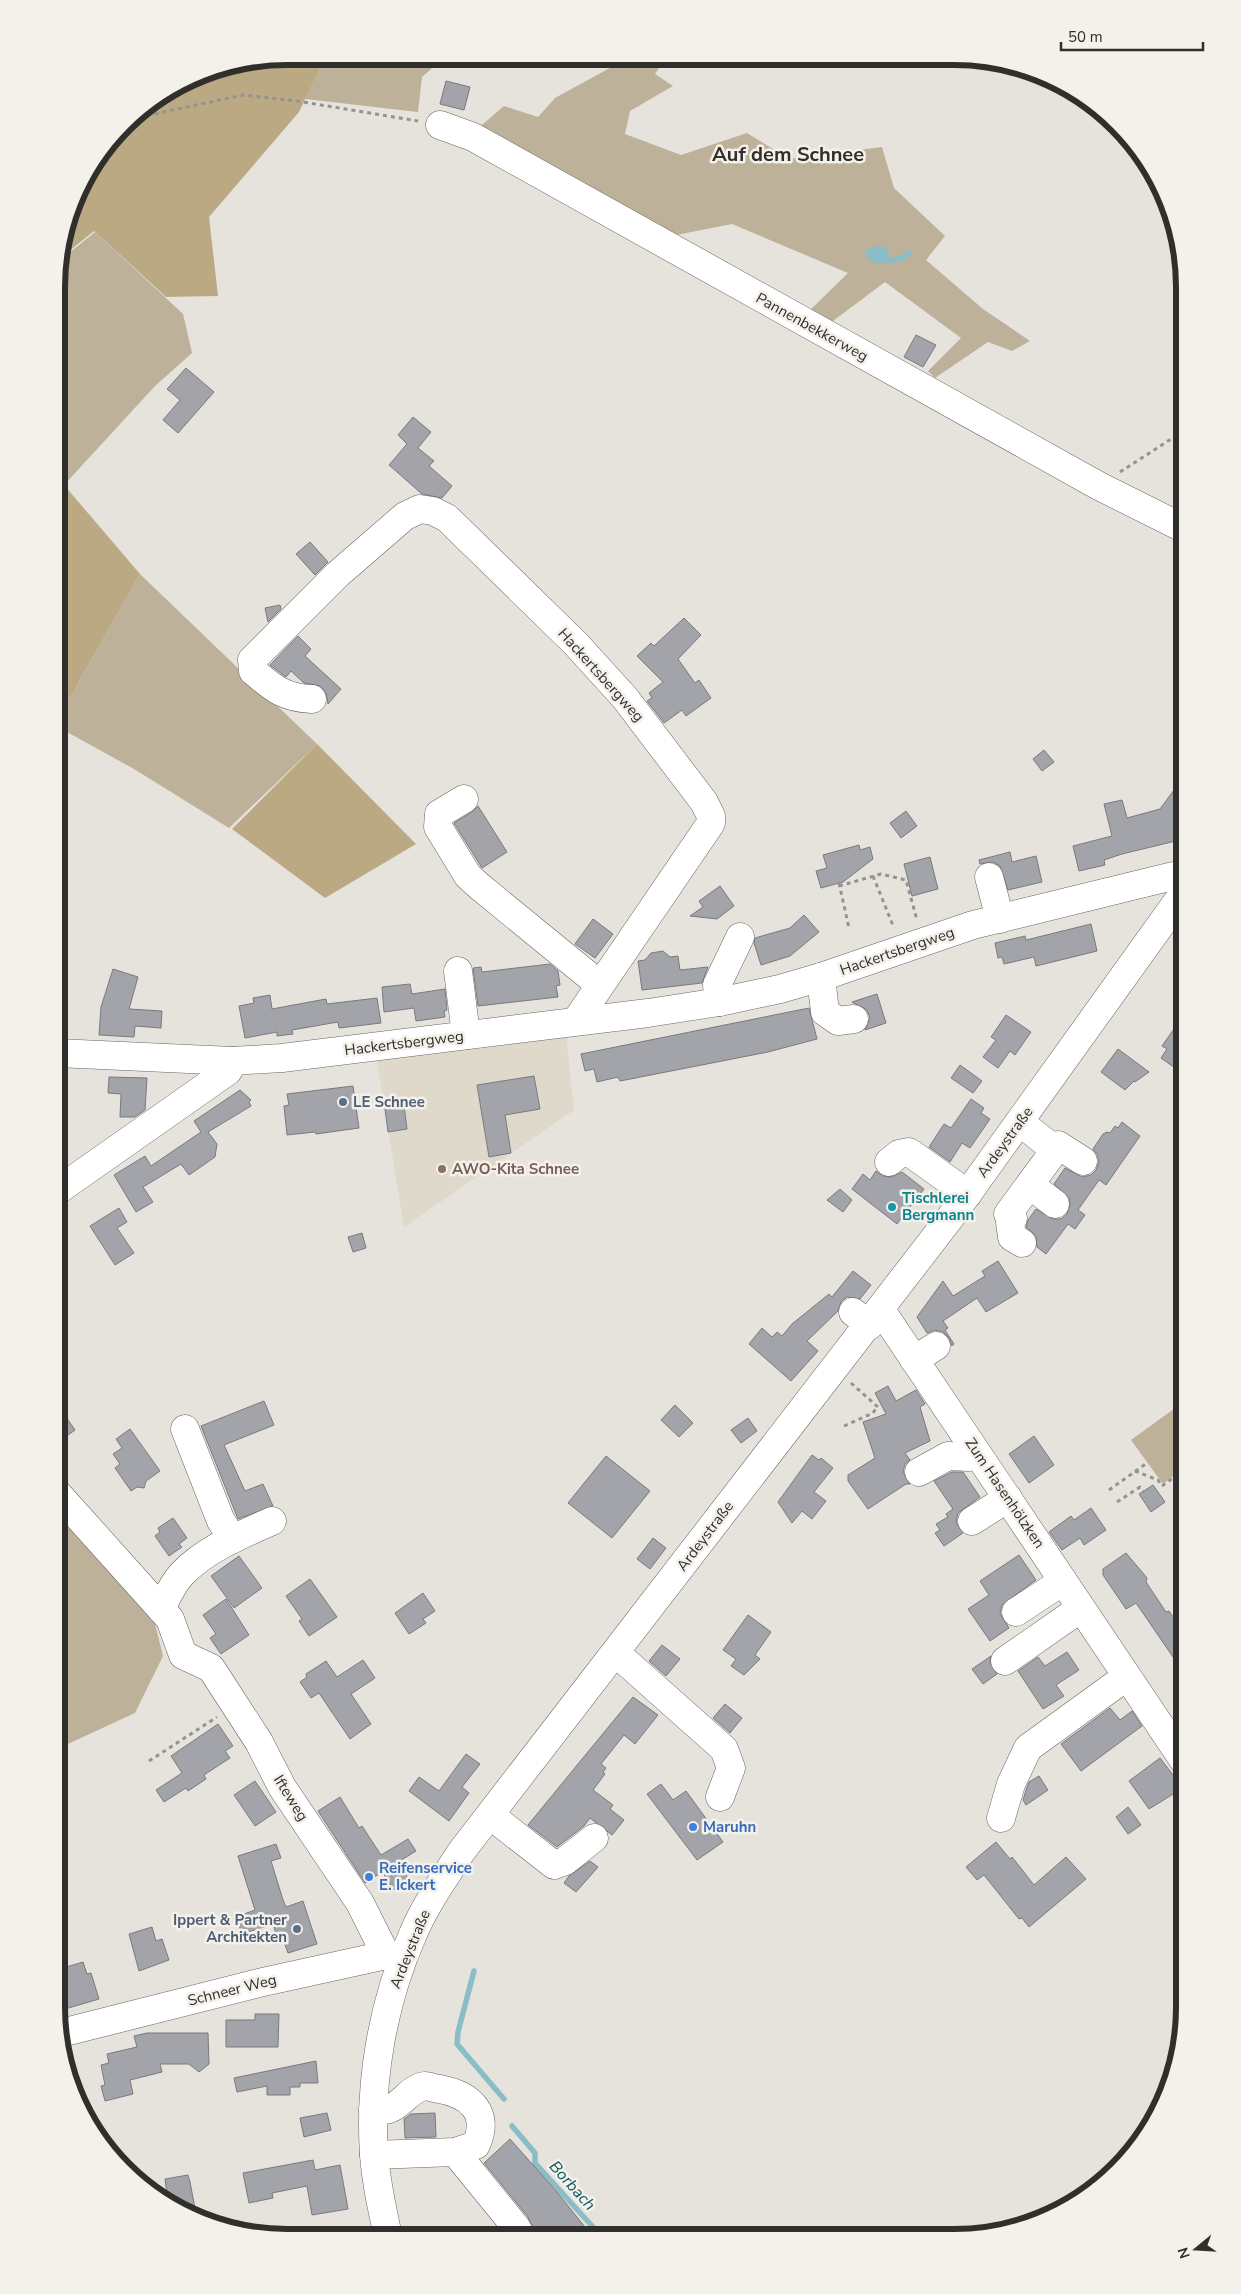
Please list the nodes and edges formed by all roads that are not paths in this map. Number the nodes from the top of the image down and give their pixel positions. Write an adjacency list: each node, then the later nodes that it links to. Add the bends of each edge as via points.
1 (440, 125): 2 (street, Pannenbekkerweg, via 472,137 1099,486)
2 (1176, 524)
3 (312, 699): 12 (street, Hackertsbergweg, via 298,699 278,692 253,671 252,660 338,574 405,516 420,509 447,518 547,616 624,698 709,809 711,822)
4 (464, 799): 12 (street, via 439,814 438,827 468,876)
5 (989, 877): 8 (street)
6 (1176, 878): 8 (street, Hackertsbergweg)
7 (1176, 904): 19 (street, Ardeystraße)
8 (1000, 919): 10 (street, Hackertsbergweg, via 913,946)
9 (740, 937): 13 (street, via 718,985)
10 (843, 958): 13 (street, Hackertsbergweg, via 780,989); 14 (street, via 826,1021)
11 (458, 971): 16 (street)
12 (600, 985): 15 (street, Hackertsbergweg)
13 (719, 1002): 15 (street, Hackertsbergweg)
14 (854, 1019)
15 (576, 1021): 16 (street, Hackertsbergweg)
16 (466, 1035): 18 (street, Hackertsbergweg)
17 (65, 1053): 18 (street, Hackertsbergweg)
18 (232, 1062): 23 (street, via 228,1071)
19 (1020, 1122): 20 (street); 25 (street, Ardeystraße)
20 (1054, 1150): 21 (street, via 1058,1145); 24 (street)
21 (1083, 1161)
22 (889, 1162): 25 (street, via 899,1154 909,1152)
23 (65, 1185)
24 (1030, 1185): 26 (street); 27 (street, via 1008,1214 1013,1218 1010,1222 1012,1236)
25 (968, 1194): 28 (street, Ardeystraße)
26 (1055, 1204)
27 (1022, 1243)
28 (869, 1324): 30 (street, Zum Hasenhölzken, via 925,1353 939,1402); 41 (street, Ardeystraße)
29 (185, 1428): 36 (street, via 221,1521)
30 (967, 1458): 31 (street, via 948,1456); 32 (street, Zum Hasenhölzken)
31 (919, 1472)
32 (1008, 1498): 35 (street); 37 (street, Zum Hasenhölzken, via 1036,1527)
33 (65, 1502): 39 (street)
34 (272, 1521): 36 (street)
35 (972, 1521)
36 (234, 1539): 39 (street, via 190,1566 175,1583)
37 (1063, 1581): 38 (street, Zum Hasenhölzken); 40 (street)
38 (1081, 1608): 42 (street); 43 (street, Zum Hasenhölzken)
39 (161, 1609): 49 (street, Ifteweg, via 170,1619 183,1655 211,1668 356,1904)
40 (1016, 1612)
41 (616, 1653): 45 (street, via 724,1749 731,1768); 46 (street, Ardeystraße)
42 (1005, 1661)
43 (1125, 1677): 44 (street, Zum Hasenhölzken); 47 (street, via 1028,1748 1011,1784)
44 (1176, 1750)
45 (720, 1797)
46 (490, 1815): 48 (street, via 554,1865 565,1861); 49 (street, Ardeystraße, via 460,1852 413,1934)
47 (1001, 1818)
48 (594, 1838)
49 (394, 1957): 50 (street, Schneer Weg, via 262,1977); 51 (street, Ardeystraße)
50 (66, 2031)
51 (369, 2096): 52 (street, Ardeystraße); 53 (street, via 389,2109 414,2090 425,2086 466,2098 476,2108 481,2132 476,2145)
52 (368, 2146): 53 (street); 54 (street, Ardeystraße)
53 (456, 2152): 55 (street)
54 (387, 2229)
55 (518, 2229)

